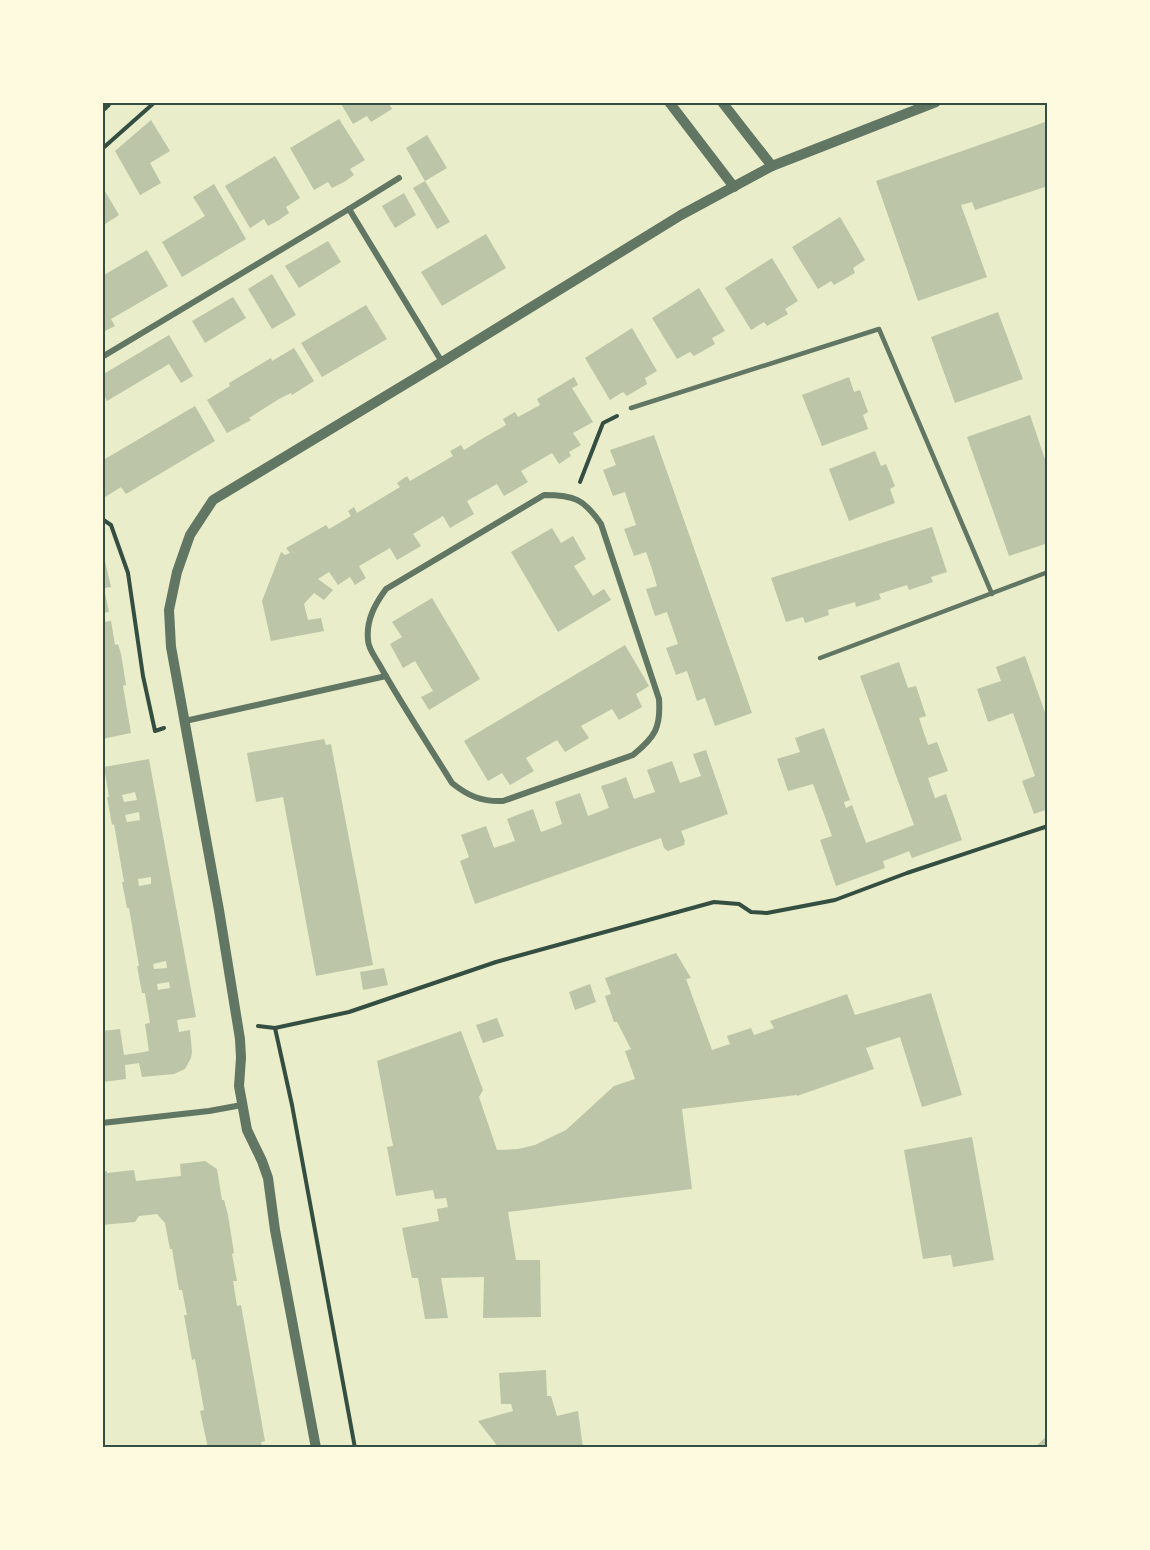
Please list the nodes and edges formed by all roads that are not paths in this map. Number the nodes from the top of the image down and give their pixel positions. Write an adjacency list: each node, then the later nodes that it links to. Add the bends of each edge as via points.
1 (106, 102): 5 (main road)
2 (669, 102): 8 (street)
3 (722, 102): 6 (street)
4 (936, 102): 6 (street)
5 (102, 106)
6 (772, 166): 8 (street)
7 (399, 178): 9 (street)
8 (734, 187): 11 (street, via 681,215)
9 (349, 209): 10 (street); 11 (street)
10 (102, 357)
11 (442, 362): 17 (street, via 213,500 190,535 169,610 171,647)
12 (631, 408): 14 (lane, via 879,329)
13 (1048, 572): 14 (lane)
14 (992, 594): 15 (lane)
15 (820, 658)
16 (386, 676): 16 (street, via 452,783 489,802 503,801 633,755 656,730 660,716 659,699 601,524 580,501 563,495 544,495 386,589 368,626 368,643); 17 (street)
17 (185, 721): 18 (street, via 240,1039)
18 (242, 1105): 19 (street); 20 (street, via 268,1178)
19 (102, 1123)
20 (316, 1448)

